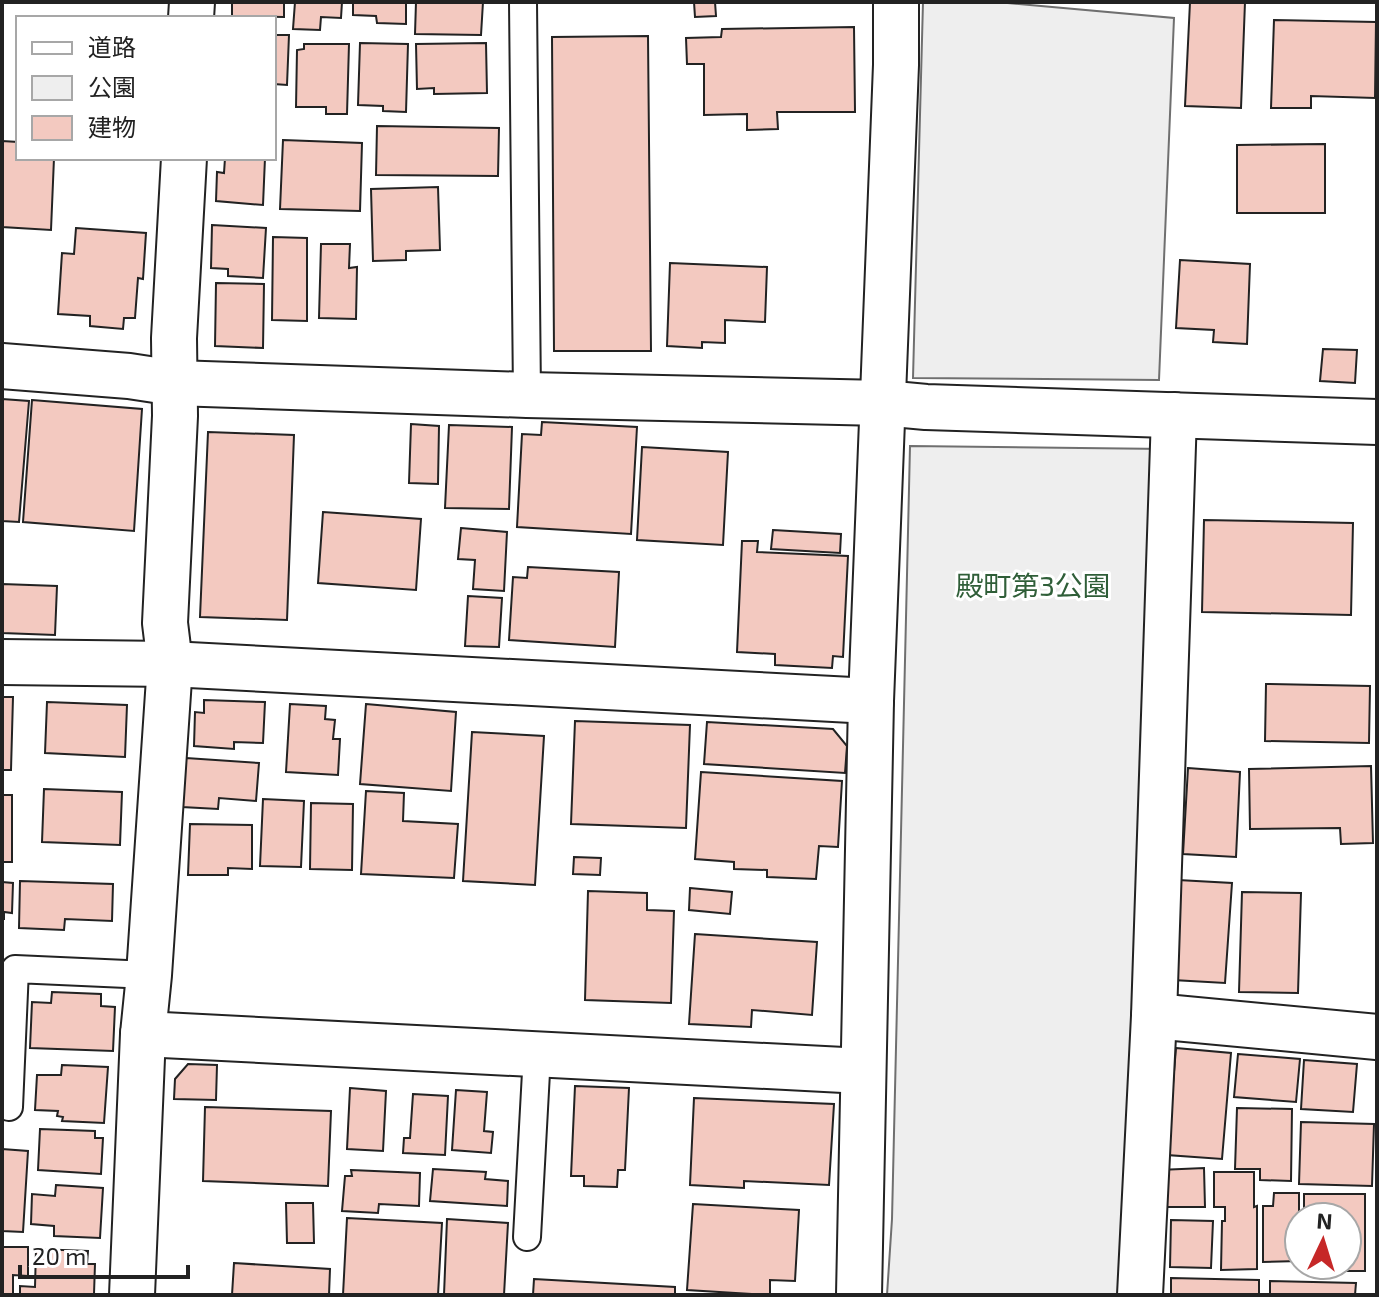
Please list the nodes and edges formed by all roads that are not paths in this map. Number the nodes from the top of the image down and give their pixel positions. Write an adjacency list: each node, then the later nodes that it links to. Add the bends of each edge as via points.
1 (523, 2): 6 (lane)
2 (896, 2): 7 (street)
3 (184, 160): 5 (street)
4 (2, 366): 5 (street)
5 (175, 383): 6 (street); 11 (street, via 165,623)
6 (527, 395): 7 (street)
7 (883, 403): 8 (street); 12 (street)
8 (1174, 415): 9 (street); 14 (street)
9 (1377, 422)
10 (2, 662): 11 (street)
11 (170, 664): 12 (street); 13 (street)
12 (871, 701): 18 (street)
13 (149, 975): 15 (street); 19 (lane, via 15,969)
14 (1154, 1016): 16 (street); 23 (street)
15 (143, 1034): 17 (street); 21 (street)
16 (1377, 1037)
17 (537, 1054): 18 (street); 20 (lane)
18 (863, 1071): 22 (street)
19 (9, 1107)
20 (527, 1237)
21 (132, 1295)
22 (859, 1295)
23 (1140, 1295)

